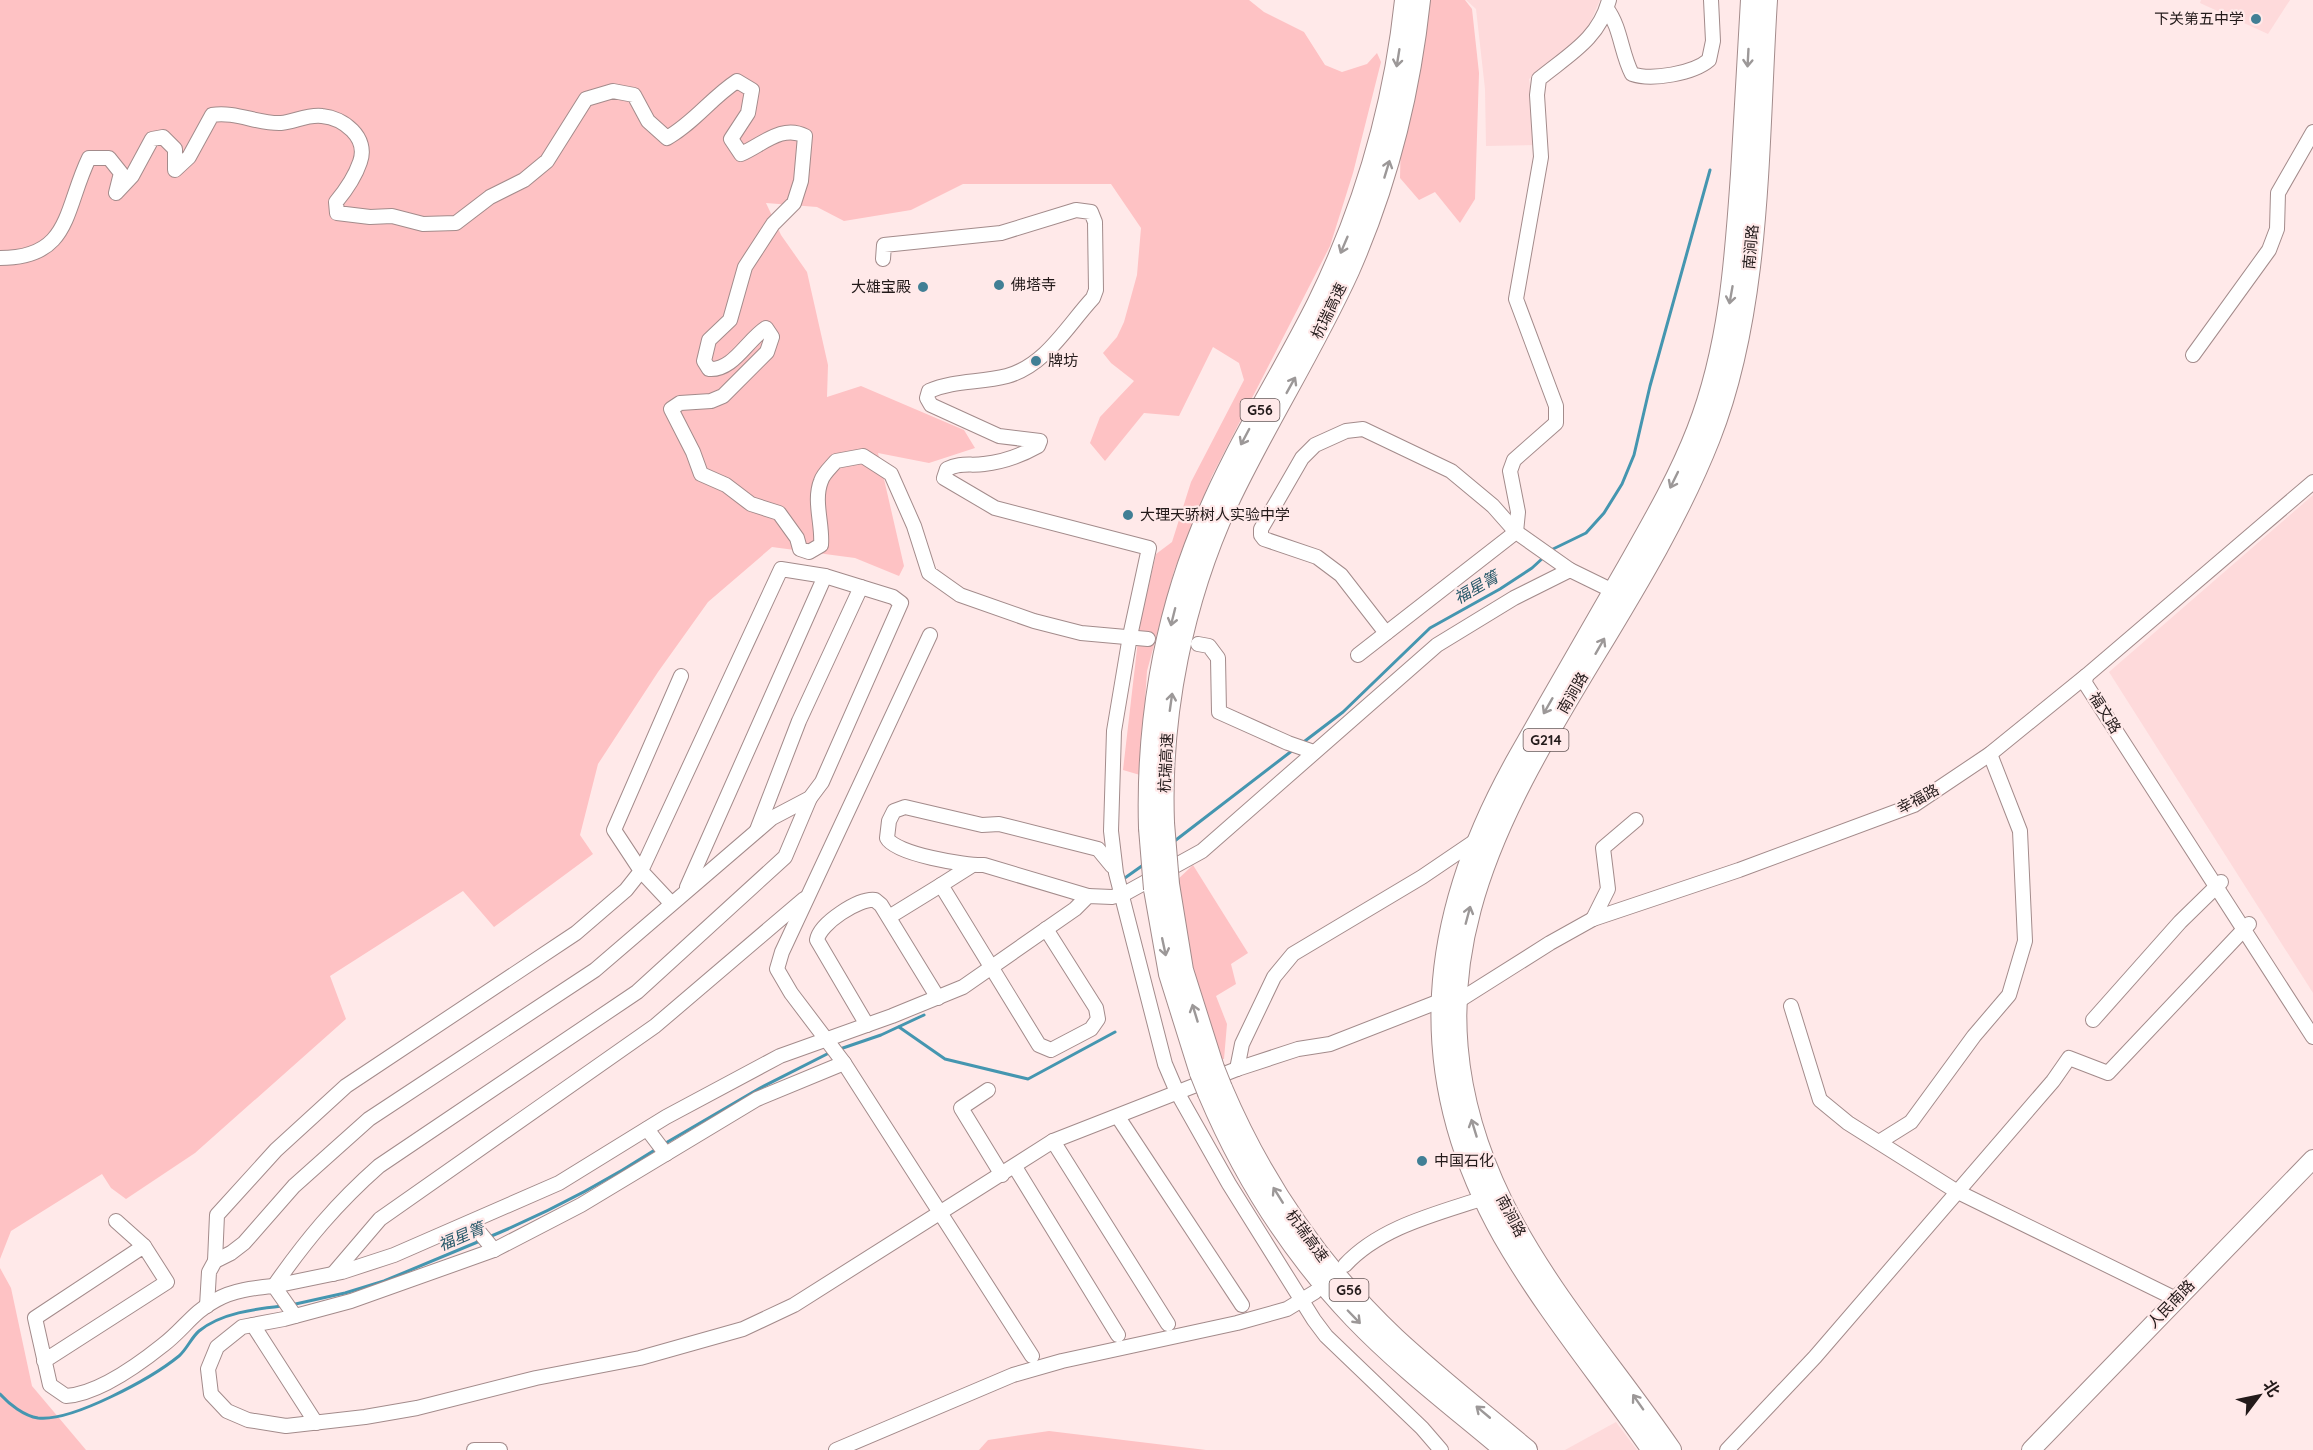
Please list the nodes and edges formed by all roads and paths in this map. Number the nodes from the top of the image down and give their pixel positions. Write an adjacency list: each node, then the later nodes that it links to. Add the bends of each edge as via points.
1 (1405, 0): 29 (highway, 杭瑞高速 / G56, one-way to 29, via 1386,115 1352,226 1317,304 1215,497 1181,586 1154,722 1149,778)
2 (1420, 0): 29 (highway, 杭瑞高速 / G56, one-way to 2, via 1172,698 1198,581 1236,487 1330,310 1373,212 1403,108)
3 (1712, 0): 6 (street, via 1713,41 1709,60 1701,67 1658,75 1632,74)
4 (1751, 0): 16 (highway, 南涧路 / G214, one-way to 16, via 1736,256 1716,366 1687,454)
5 (1767, 0): 16 (highway, 南涧路 / G214, via 1751,258 1731,370 1716,424 1694,474)
6 (1608, 5): 12 (street, via 1586,43 1539,79 1541,157 1516,299 1556,406 1556,423 1514,460 1511,477 1518,512)
7 (2313, 132): 10 (street, via 2278,193 2277,229 2269,250)
8 (0, 258): 19 (street, via 29,256 47,248 60,234 89,158 109,158 121,172 116,193 132,176 152,139 163,137 175,149 175,170 189,157 212,115 223,113 280,123 320,115 342,120 358,137 361,160 336,202 338,213 392,216 423,224 456,223 548,161 586,99 613,91 634,95 648,121 667,138 697,118 717,93 737,81 752,90 748,113 731,139 741,154 780,133 794,130 805,136 805,156 794,203 773,224 746,267 730,320 709,340 704,361 709,369 718,370 766,328 772,337 767,352 723,396 711,401 680,403 670,409 701,474 726,485 751,504 778,513 797,538 800,549 809,552 821,545 821,481 836,461 863,456 891,474 929,573 960,595 1081,633)
9 (883, 259): 19 (street, via 884,245 1001,233 1076,210 1091,212 1095,222 1096,290 1049,351 1009,375 946,383 929,391 927,398 931,405 999,436 1040,441 1025,453 1004,460 956,464 947,469 944,478 995,508 1149,548)
10 (2193, 355)
11 (2313, 482): 24 (street, 幸福路)
12 (1516, 532): 13 (street); 17 (street); 17 (street, via 1493,506 1451,471 1364,429 1346,431 1315,445 1302,458 1261,535 1317,557 1341,575)
13 (1570, 570): 16 (street); 25 (street, via 1514,598 1437,645)
14 (825, 576): 15 (street); 33 (street, via 781,569); 38 (street)
15 (861, 587): 27 (street, via 900,603 822,782); 30 (street, via 799,721)
16 (1620, 595): 31 (highway, 南涧路 / G214, one-way to 31, via 1518,756); 48 (highway, 南涧路 / G214, one-way to 16, via 1466,922 1498,832)
17 (1386, 633): 22 (street)
18 (930, 635): 39 (street)
19 (1130, 636): 20 (street); 34 (street, via 1114,731 1111,831)
20 (1148, 639)
21 (1198, 644): 25 (street, via 1209,646 1218,658 1219,712)
22 (1358, 655)
23 (681, 676): 33 (street, via 614,830)
24 (2086, 676): 26 (street, 幸福路); 35 (street, 福文路)
25 (1309, 750): 37 (street, via 1202,851)
26 (1990, 754): 43 (street, 幸福路, via 1914,805); 63 (street, via 2020,831 2025,941 2009,995 1911,1122)
27 (810, 798): 30 (street, via 772,818); 78 (street, via 785,857 754,886 637,992 379,1166 312,1232)
28 (1636, 820): 43 (street, via 1603,848 1608,889)
29 (1157, 826): 58 (highway, 杭瑞高速 / G56, bridge, via 1161,887)
30 (756, 832): 38 (street)
31 (1478, 839): 48 (highway, 南涧路 / G214, via 1451,919); 56 (street, via 1293,954 1274,977 1242,1044)
32 (971, 866): 34 (street, via 891,844 887,834 894,811 905,807 982,825 999,824 1098,849); 36 (street); 40 (street, via 984,865)
33 (641, 871): 41 (street); 75 (street, via 626,890 576,933 346,1086 284,1142 217,1215)
34 (1116, 873): 37 (street)
35 (2218, 884): 44 (street, 福文路); 50 (street)
36 (940, 885): 42 (street); 46 (street)
37 (1123, 891): 40 (street, via 1112,897); 59 (street, via 1151,1012)
38 (684, 892): 41 (street)
39 (808, 895): 54 (street, via 777,969); 77 (street, via 655,1026 380,1219)
40 (1088, 896): 45 (street)
41 (671, 903): 75 (street, via 596,970 369,1119 294,1186 244,1243)
42 (889, 917): 47 (street); 52 (street, via 878,902 865,900 822,927 818,935 818,946)
43 (1593, 919): 48 (street, 幸福路)
44 (2246, 927): 51 (street, 福文路); 53 (street, 福文路); 68 (street, via 2108,1073 2069,1058)
45 (1046, 929): 46 (street); 46 (street, via 1096,1008 1098,1019 1091,1029 1057,1049 1043,1048)
46 (991, 967): 47 (street, via 963,987)
47 (938, 998): 52 (street)
48 (1448, 1002): 56 (street, 幸福路, via 1330,1044 1298,1049); 69 (highway, 南涧路 / G214, via 1442,1054 1451,1103); 98 (highway, 南涧路 / G214, one-way to 48, via 1536,1260 1503,1203 1466,1099)
49 (1791, 1006): 63 (street, via 1820,1100)
50 (2093, 1020)
51 (2313, 1022)
52 (867, 1025): 54 (street)
53 (2313, 1037)
54 (827, 1043): 55 (street); 61 (street, via 780,1056)
55 (842, 1060): 64 (street, 幸福路); 70 (street)
56 (1237, 1069): 59 (street, 幸福路)
57 (988, 1090): 67 (street, via 961,1108)
58 (1215, 1091): 95 (highway, 杭瑞高速 / G56, one-way to 95, via 1253,1184 1325,1285 1386,1348); 96 (highway, 杭瑞高速 / G56, one-way to 58, via 1395,1338 1336,1275 1293,1218)
59 (1177, 1092): 60 (street, 幸福路); 81 (street)
60 (1118, 1117): 62 (street, 幸福路); 82 (street)
61 (647, 1129): 64 (street); 72 (street, via 560,1184)
62 (1053, 1141): 66 (street, 幸福路); 85 (street)
63 (1879, 1142): 68 (street)
64 (661, 1149): 73 (street, 幸福路, via 581,1205)
65 (2313, 1159): 80 (main road, 人民南路)
66 (1015, 1167): 67 (street, 幸福路); 87 (street)
67 (1002, 1175): 70 (street, 幸福路)
68 (1956, 1191): 80 (street); 99 (street, via 1815,1357)
69 (1484, 1198): 76 (street, via 1426,1217 1380,1238 1358,1251); 97 (highway, 南涧路 / G214, via 1523,1268)
70 (941, 1212): 88 (street); 90 (street, 幸福路, via 794,1305 743,1329 640,1358 536,1378 417,1408)
71 (116, 1221): 74 (street)
72 (471, 1222): 73 (street); 77 (street, via 394,1256)
73 (487, 1243): 84 (street, 幸福路, via 351,1301)
74 (144, 1246): 89 (street, via 34,1318); 89 (street, via 167,1282)
75 (215, 1260): 83 (street, via 209,1272)
76 (1345, 1265)
77 (333, 1274): 78 (street)
78 (274, 1286): 83 (street, via 245,1289); 84 (street)
79 (1315, 1292): 81 (street)
80 (2176, 1299): 100 (main road, 人民南路)
81 (1302, 1302): 93 (street, via 1237,1323 1062,1360 1013,1375); 94 (street, via 1326,1336)
82 (1242, 1305)
83 (207, 1306): 89 (street, via 190,1317 164,1345 80,1395 66,1396 50,1385)
84 (292, 1314): 86 (street, 幸福路)
85 (1168, 1324)
86 (253, 1325): 90 (street); 90 (street, 幸福路, via 242,1327 217,1347 208,1369 211,1394 227,1411 248,1420 286,1426)
87 (1118, 1335)
88 (1032, 1356)
89 (44, 1360)
90 (316, 1423)
91 (474, 1450): 92 (street)
92 (500, 1450)
93 (836, 1450)
94 (1441, 1450)
95 (1505, 1450)
96 (1527, 1450)
97 (1653, 1450)
98 (1671, 1450)
99 (1727, 1450)
100 (2031, 1450)

